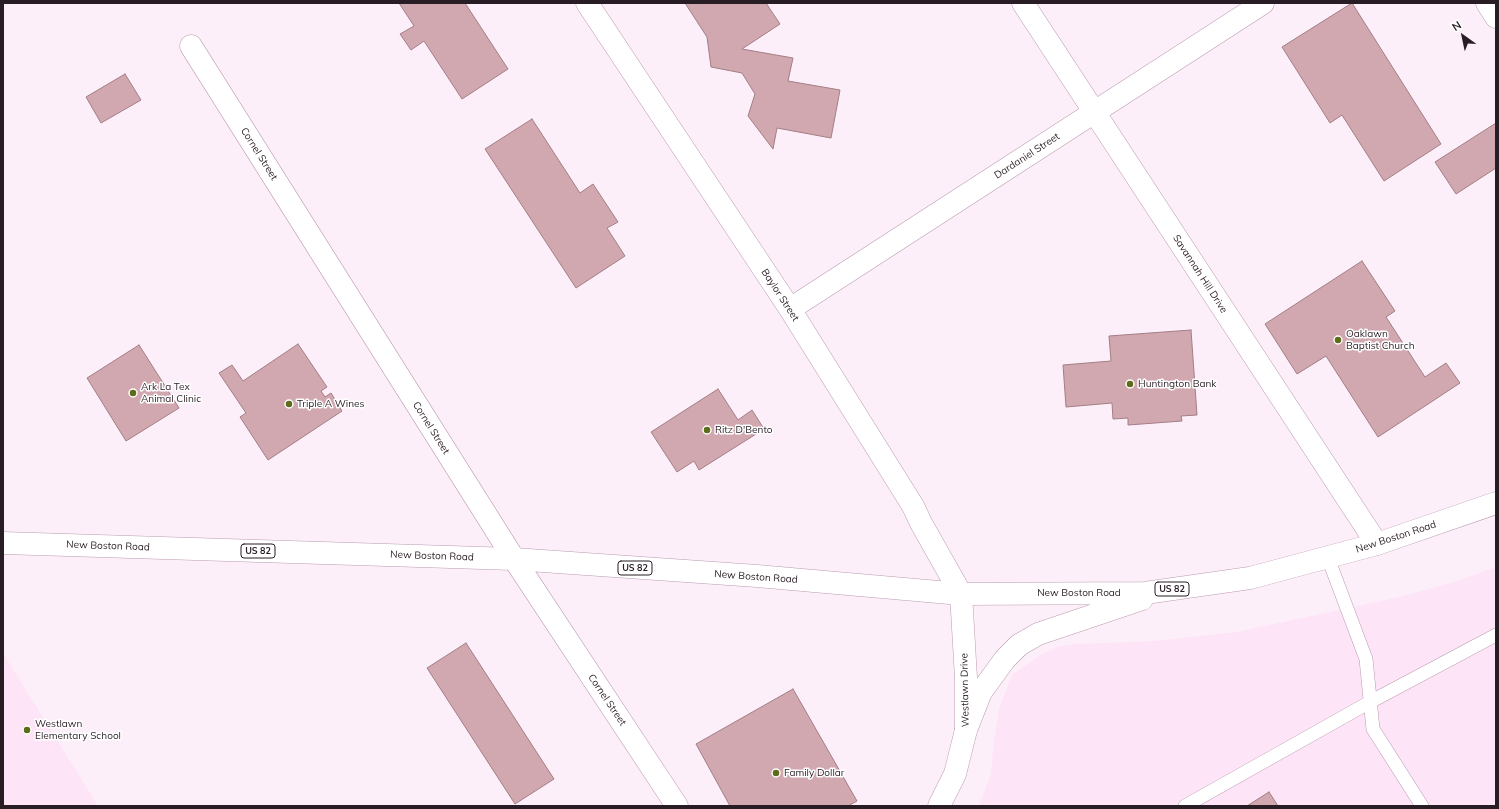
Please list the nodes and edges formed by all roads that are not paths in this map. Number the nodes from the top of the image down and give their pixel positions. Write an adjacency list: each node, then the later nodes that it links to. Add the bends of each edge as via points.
1 (587, 3): 8 (street, Baylor Street)
2 (1023, 3): 7 (street, Savannah Hill Drive)
3 (1263, 3): 7 (street, Dardaniel Street)
4 (1487, 3): 5 (street)
5 (1496, 17)
6 (191, 46): 13 (street, Cornel Street)
7 (1094, 113): 8 (street, Dardaniel Street); 11 (street, Savannah Hill Drive)
8 (790, 309): 15 (street, Baylor Street, via 913,506)
9 (1496, 503): 11 (street, New Boston Road / US 82)
10 (3, 543): 13 (street, New Boston Road / US 82)
11 (1377, 544): 12 (street, New Boston Road / US 82)
12 (1328, 558): 14 (street, New Boston Road / US 82, via 1250,578); 17 (lane, via 1366,659)
13 (514, 559): 15 (street, New Boston Road / US 82); 19 (street, Cornel Street)
14 (1172, 589): 15 (street, New Boston Road / US 82, via 1146,593); 18 (street, via 1038,634 1019,645 1005,659 981,692)
15 (961, 594): 18 (street, Westlawn Drive)
16 (1496, 635): 17 (lane)
17 (1370, 702): 21 (lane); 22 (lane, via 1373,728)
18 (966, 730): 20 (street, Westlawn Drive, via 955,774)
19 (677, 806)
20 (940, 806)
21 (1185, 806)
22 (1422, 806)

